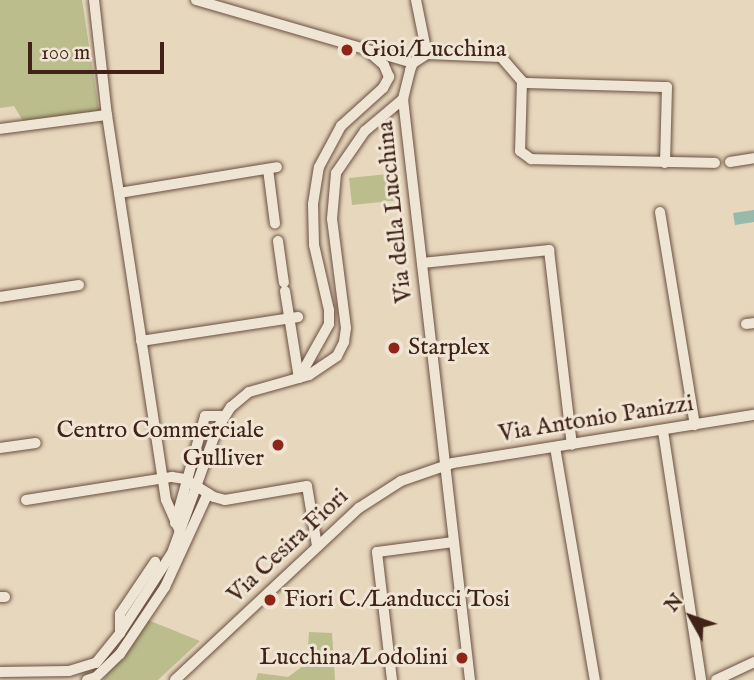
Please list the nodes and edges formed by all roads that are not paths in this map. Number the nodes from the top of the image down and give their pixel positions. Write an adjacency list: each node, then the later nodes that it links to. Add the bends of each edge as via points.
1 (93, 0): 9 (street)
2 (195, 0): 4 (street)
3 (416, 0): 5 (street)
4 (367, 50): 6 (street); 11 (street, via 387,69 388,81 346,120)
5 (427, 54): 6 (street); 7 (street, via 497,56)
6 (413, 64): 8 (street, Via della Lucchina)
7 (523, 83): 14 (street, via 520,150 534,160); 14 (street, via 667,87)
8 (403, 99): 16 (street, via 365,131); 21 (street, Via della Lucchina)
9 (107, 115): 10 (street); 17 (street)
10 (0, 129)
11 (324, 154): 16 (street); 26 (street, via 316,177 313,225 329,326)
12 (754, 158): 13 (street)
13 (730, 162)
14 (665, 163): 15 (street)
15 (715, 163)
16 (340, 164): 26 (street, via 332,209 346,335 333,361)
17 (119, 193): 19 (street, via 272,168); 25 (street)
18 (660, 212): 29 (street)
19 (275, 224)
20 (278, 241): 24 (street)
21 (422, 263): 32 (street, via 549,250); 35 (street, Via della Lucchina)
22 (79, 285): 23 (street)
23 (0, 297)
24 (294, 318): 25 (street); 26 (street)
25 (141, 341): 36 (street)
26 (299, 379): 28 (street, via 245,394)
27 (754, 415): 29 (street, Via Antonio Panizzi)
28 (223, 416): 37 (street, via 205,416); 38 (street)
29 (695, 425): 30 (street, Via Antonio Panizzi)
30 (663, 430): 32 (street, Via Antonio Panizzi); 55 (street)
31 (36, 443): 33 (street)
32 (572, 445): 34 (street, Via Antonio Panizzi)
33 (0, 447)
34 (555, 447): 35 (street, Via Antonio Panizzi); 54 (street)
35 (445, 465): 42 (street, Via della Lucchina); 43 (street, Via Cesira Fiori, via 377,494)
36 (163, 478): 37 (street); 40 (street); 41 (street, via 167,504)
37 (187, 480): 38 (street); 41 (street)
38 (198, 486): 39 (street); 41 (street)
39 (208, 493): 41 (street); 43 (street, via 231,499 307,486)
40 (26, 500)
41 (181, 536): 45 (street); 49 (street, via 165,587 134,634)
42 (453, 542): 52 (street, via 377,552); 53 (street, Via della Lucchina)
43 (317, 546): 51 (street, Via Cesira Fiori)
44 (155, 562): 45 (street, via 120,614)
45 (120, 633): 47 (street, via 96,663)
46 (754, 662): 56 (street)
47 (69, 671): 48 (street); 50 (street)
48 (0, 672)
49 (93, 679)
50 (76, 680)
51 (175, 680)
52 (392, 680)
53 (470, 680)
54 (595, 680)
55 (701, 680)
56 (716, 680)

